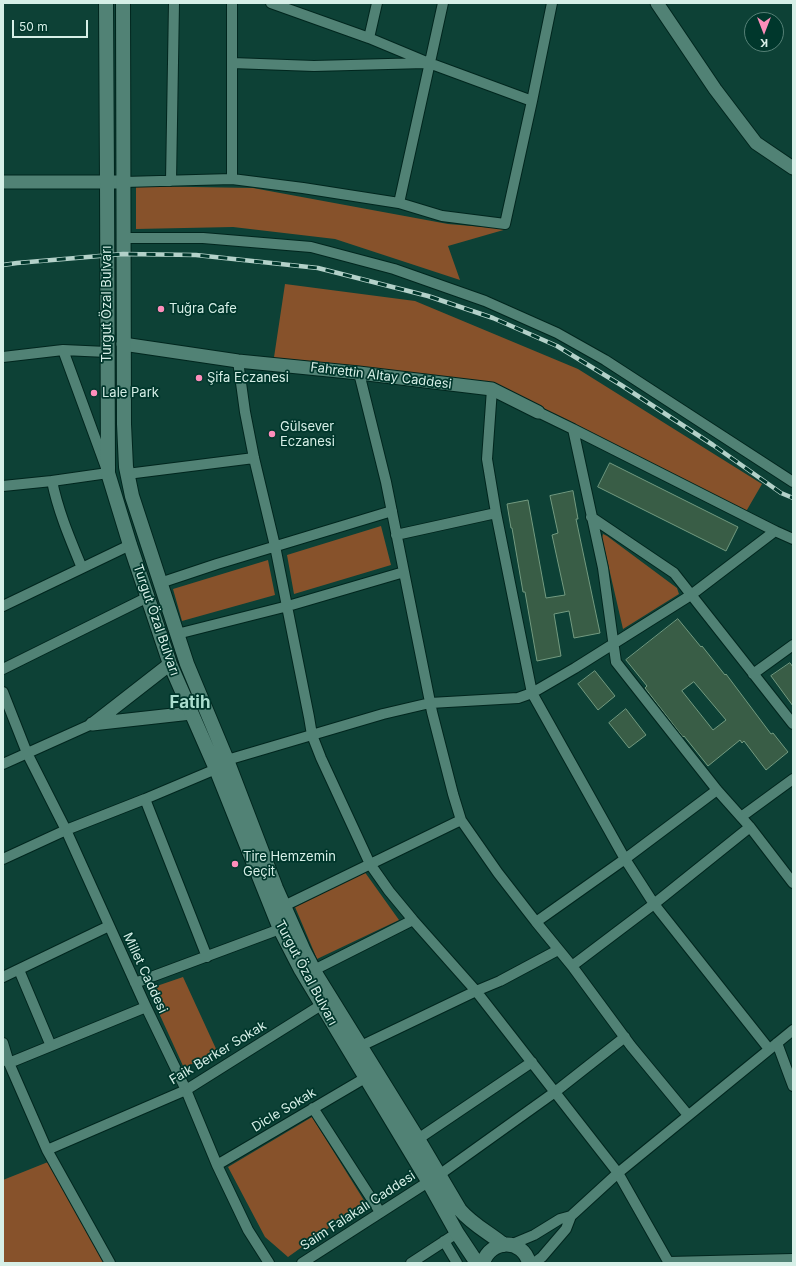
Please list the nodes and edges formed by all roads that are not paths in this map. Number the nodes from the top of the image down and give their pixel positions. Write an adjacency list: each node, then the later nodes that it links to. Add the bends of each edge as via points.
1 (106, 3): 18 (main road, Turgut Özal Bulvarı)
2 (123, 3): 19 (main road, Turgut Özal Bulvarı)
3 (174, 3): 16 (street)
4 (232, 3): 12 (street)
5 (271, 3): 10 (street)
6 (377, 3): 10 (street)
7 (443, 3): 11 (street)
8 (552, 3): 13 (street)
9 (657, 3): 14 (street, via 715,89 756,143)
10 (369, 38): 11 (street)
11 (429, 63): 12 (street, via 314,66); 13 (street); 20 (street)
12 (232, 64): 15 (street)
13 (532, 101): 20 (street, via 505,224 442,216)
14 (793, 168)
15 (232, 179): 16 (street); 20 (street)
16 (171, 181): 19 (street)
17 (3, 182): 18 (street)
18 (108, 182): 19 (street); 24 (main road, Turgut Özal Bulvarı)
19 (124, 182): 21 (main road, Turgut Özal Bulvarı)
20 (399, 203)
21 (123, 238): 22 (main road, Turgut Özal Bulvarı); 35 (street, via 202,238 311,247 394,269 485,301 557,333 605,360)
22 (123, 344): 26 (street, Fahrettin Altay Caddesi); 33 (main road, Turgut Özal Bulvarı, via 124,455)
23 (63, 350): 24 (street); 25 (street); 32 (street)
24 (107, 352): 32 (main road, Turgut Özal Bulvarı)
25 (3, 358)
26 (238, 361): 27 (street, Fahrettin Altay Caddesi); 31 (street)
27 (359, 373): 28 (street, Fahrettin Altay Caddesi); 37 (street)
28 (492, 389): 29 (street, Fahrettin Altay Caddesi); 38 (street, via 487,459)
29 (538, 412): 30 (street)
30 (573, 429): 39 (street); 40 (street)
31 (254, 458): 33 (street); 44 (street)
32 (108, 473): 34 (street); 43 (main road, Turgut Özal Bulvarı)
33 (127, 474): 47 (main road, Turgut Özal Bulvarı)
34 (52, 481): 36 (street); 45 (street, via 64,524)
35 (793, 482)
36 (3, 486)
37 (392, 511): 41 (street); 44 (street)
38 (496, 513): 41 (street); 59 (street)
39 (591, 517): 48 (street, via 674,573); 53 (street, via 603,568)
40 (775, 531): 42 (street); 48 (street)
41 (396, 535): 46 (street)
42 (793, 540)
43 (130, 545): 45 (street); 49 (main road, Turgut Özal Bulvarı)
44 (275, 546): 47 (street); 51 (street)
45 (82, 568): 50 (street)
46 (404, 572): 51 (street); 60 (street)
47 (160, 583): 52 (main road, Turgut Özal Bulvarı)
48 (691, 595): 53 (street); 57 (street)
49 (148, 597): 55 (main road, Turgut Özal Bulvarı); 56 (street)
50 (3, 606)
51 (288, 606): 52 (street); 64 (street)
52 (177, 634): 66 (main road, Turgut Özal Bulvarı)
53 (614, 643): 59 (street); 70 (street, via 616,662)
54 (793, 645): 57 (street)
55 (170, 664): 61 (main road, Turgut Özal Bulvarı); 62 (street)
56 (3, 669)
57 (753, 674): 63 (street)
58 (3, 692): 65 (street, Millet Caddesi)
59 (532, 693): 60 (street, via 518,698); 77 (street)
60 (430, 703): 64 (street); 73 (street)
61 (191, 713): 62 (street); 68 (main road, Turgut Özal Bulvarı)
62 (92, 724): 65 (street)
63 (793, 724)
64 (312, 735): 66 (street); 78 (street)
65 (27, 753): 67 (street); 75 (street, Millet Caddesi)
66 (227, 760): 81 (main road, Turgut Özal Bulvarı)
67 (3, 764)
68 (216, 769): 71 (street); 85 (main road, Turgut Özal Bulvarı)
69 (793, 779): 72 (street)
70 (717, 790): 72 (street); 77 (street)
71 (145, 799): 75 (street); 87 (street)
72 (741, 817): 74 (street)
73 (461, 820): 78 (street); 83 (street)
74 (750, 827): 79 (street); 80 (street)
75 (66, 830): 76 (street); 84 (street, Millet Caddesi)
76 (3, 859)
77 (625, 859): 80 (street); 83 (street)
78 (370, 864): 81 (street); 82 (street)
79 (793, 884)
80 (654, 904): 88 (street); 101 (street)
81 (284, 906): 90 (main road, Turgut Özal Bulvarı)
82 (413, 920): 90 (street); 93 (street)
83 (536, 922): 86 (street)
84 (109, 926): 89 (street); 92 (street, Millet Caddesi)
85 (280, 929): 87 (street); 94 (main road, Turgut Özal Bulvarı, via 301,970)
86 (558, 950): 88 (street); 93 (street, via 500,981)
87 (207, 957): 92 (street)
88 (572, 966): 97 (street)
89 (19, 970): 91 (street); 99 (street)
90 (314, 970): 94 (main road, Turgut Özal Bulvarı)
91 (3, 977)
92 (135, 983): 95 (street, Millet Caddesi)
93 (476, 990): 100 (street); 103 (street)
94 (326, 1001): 100 (main road, Turgut Özal Bulvarı); 104 (main road, Turgut Özal Bulvarı); 106 (street, Faik Berker Sokak)
95 (146, 1008): 99 (street); 106 (street, Millet Caddesi)
96 (793, 1030): 101 (street)
97 (625, 1037): 107 (street, Saim Falakalı Caddesi); 109 (street)
98 (3, 1044): 102 (street)
99 (51, 1046): 102 (street)
100 (361, 1046): 110 (main road, Turgut Özal Bulvarı)
101 (773, 1046): 105 (street); 109 (street)
102 (6, 1061): 111 (street)
103 (532, 1062): 107 (street); 110 (street)
104 (365, 1078): 108 (street, Dicle Sokak); 114 (main road, Turgut Özal Bulvarı)
105 (793, 1086)
106 (186, 1090): 111 (street, Faik Berker Sokak); 112 (street, Millet Caddesi)
107 (555, 1092): 113 (street); 114 (street, Saim Falakalı Caddesi)
108 (313, 1108): 112 (street, Dicle Sokak); 115 (street)
109 (688, 1115): 113 (street)
110 (418, 1139): 114 (main road, Turgut Özal Bulvarı)
111 (47, 1150): 121 (street)
112 (217, 1165): 122 (street, Millet Caddesi, via 248,1230)
113 (618, 1173): 116 (street); 130 (street)
114 (433, 1178): 115 (street, Saim Falakalı Caddesi); 117 (main road, Turgut Özal Bulvarı); 119 (main road, Turgut Özal Bulvarı, via 467,1218)
115 (380, 1212): 123 (street, Saim Falakalı Caddesi)
116 (572, 1216): 119 (street, via 560,1219 534,1235); 129 (street, via 566,1228)
117 (457, 1233): 118 (street); 126 (main road, Turgut Özal Bulvarı)
118 (444, 1241): 124 (street); 125 (street)
119 (507, 1245): 127 (main road, via 492,1249); 128 (main road, Turgut Özal Bulvarı, via 521,1250)
120 (793, 1259): 130 (street)
121 (110, 1263)
122 (269, 1263)
123 (302, 1263)
124 (410, 1263)
125 (457, 1263)
126 (476, 1263)
127 (483, 1263)
128 (529, 1263)
129 (534, 1263)
130 (669, 1263)

